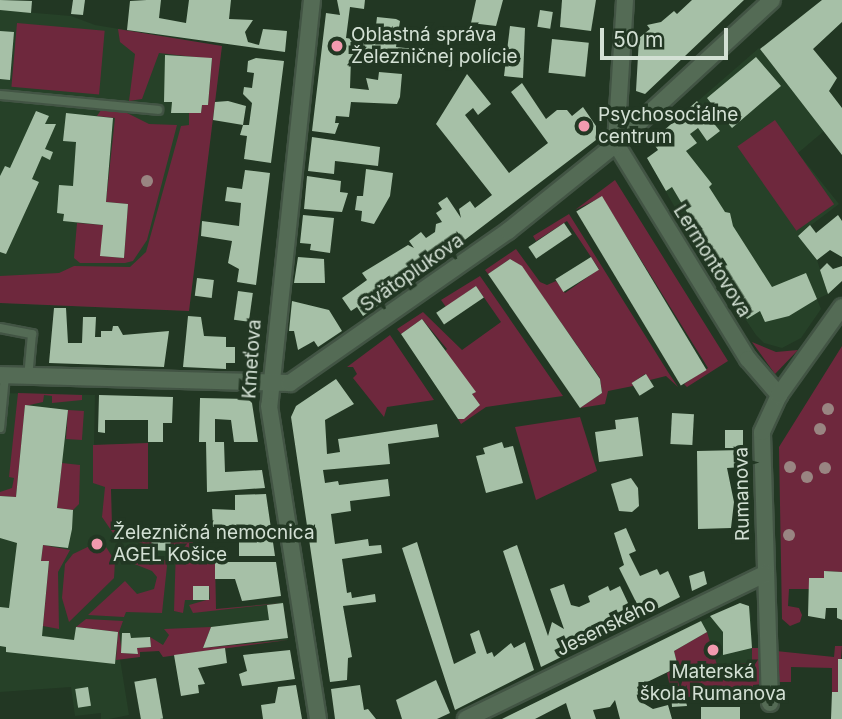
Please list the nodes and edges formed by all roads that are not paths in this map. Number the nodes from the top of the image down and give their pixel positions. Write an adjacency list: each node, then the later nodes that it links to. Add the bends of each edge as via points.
1 (312, 0): 11 (street, Kmeťova)
2 (625, 0): 6 (street)
3 (772, 0): 6 (street, Svätoplukova)
4 (0, 95): 5 (lane)
5 (158, 110)
6 (616, 144): 11 (street, Svätoplukova, via 417,297 289,383); 12 (street, Lermontovova, via 748,359)
7 (842, 307): 12 (street, Rumanova)
8 (0, 328): 10 (lane, via 32,334)
9 (3, 375): 10 (street, Svätoplukova); 13 (lane)
10 (28, 378): 11 (street, Svätoplukova)
11 (269, 385): 16 (street, Kmeťova, via 277,467)
12 (779, 395): 14 (street, Rumanova, via 766,419 761,444)
13 (0, 428)
14 (765, 574): 15 (street, Rumanova); 17 (street, Jesenského)
15 (770, 703)
16 (318, 719)
17 (466, 719)

